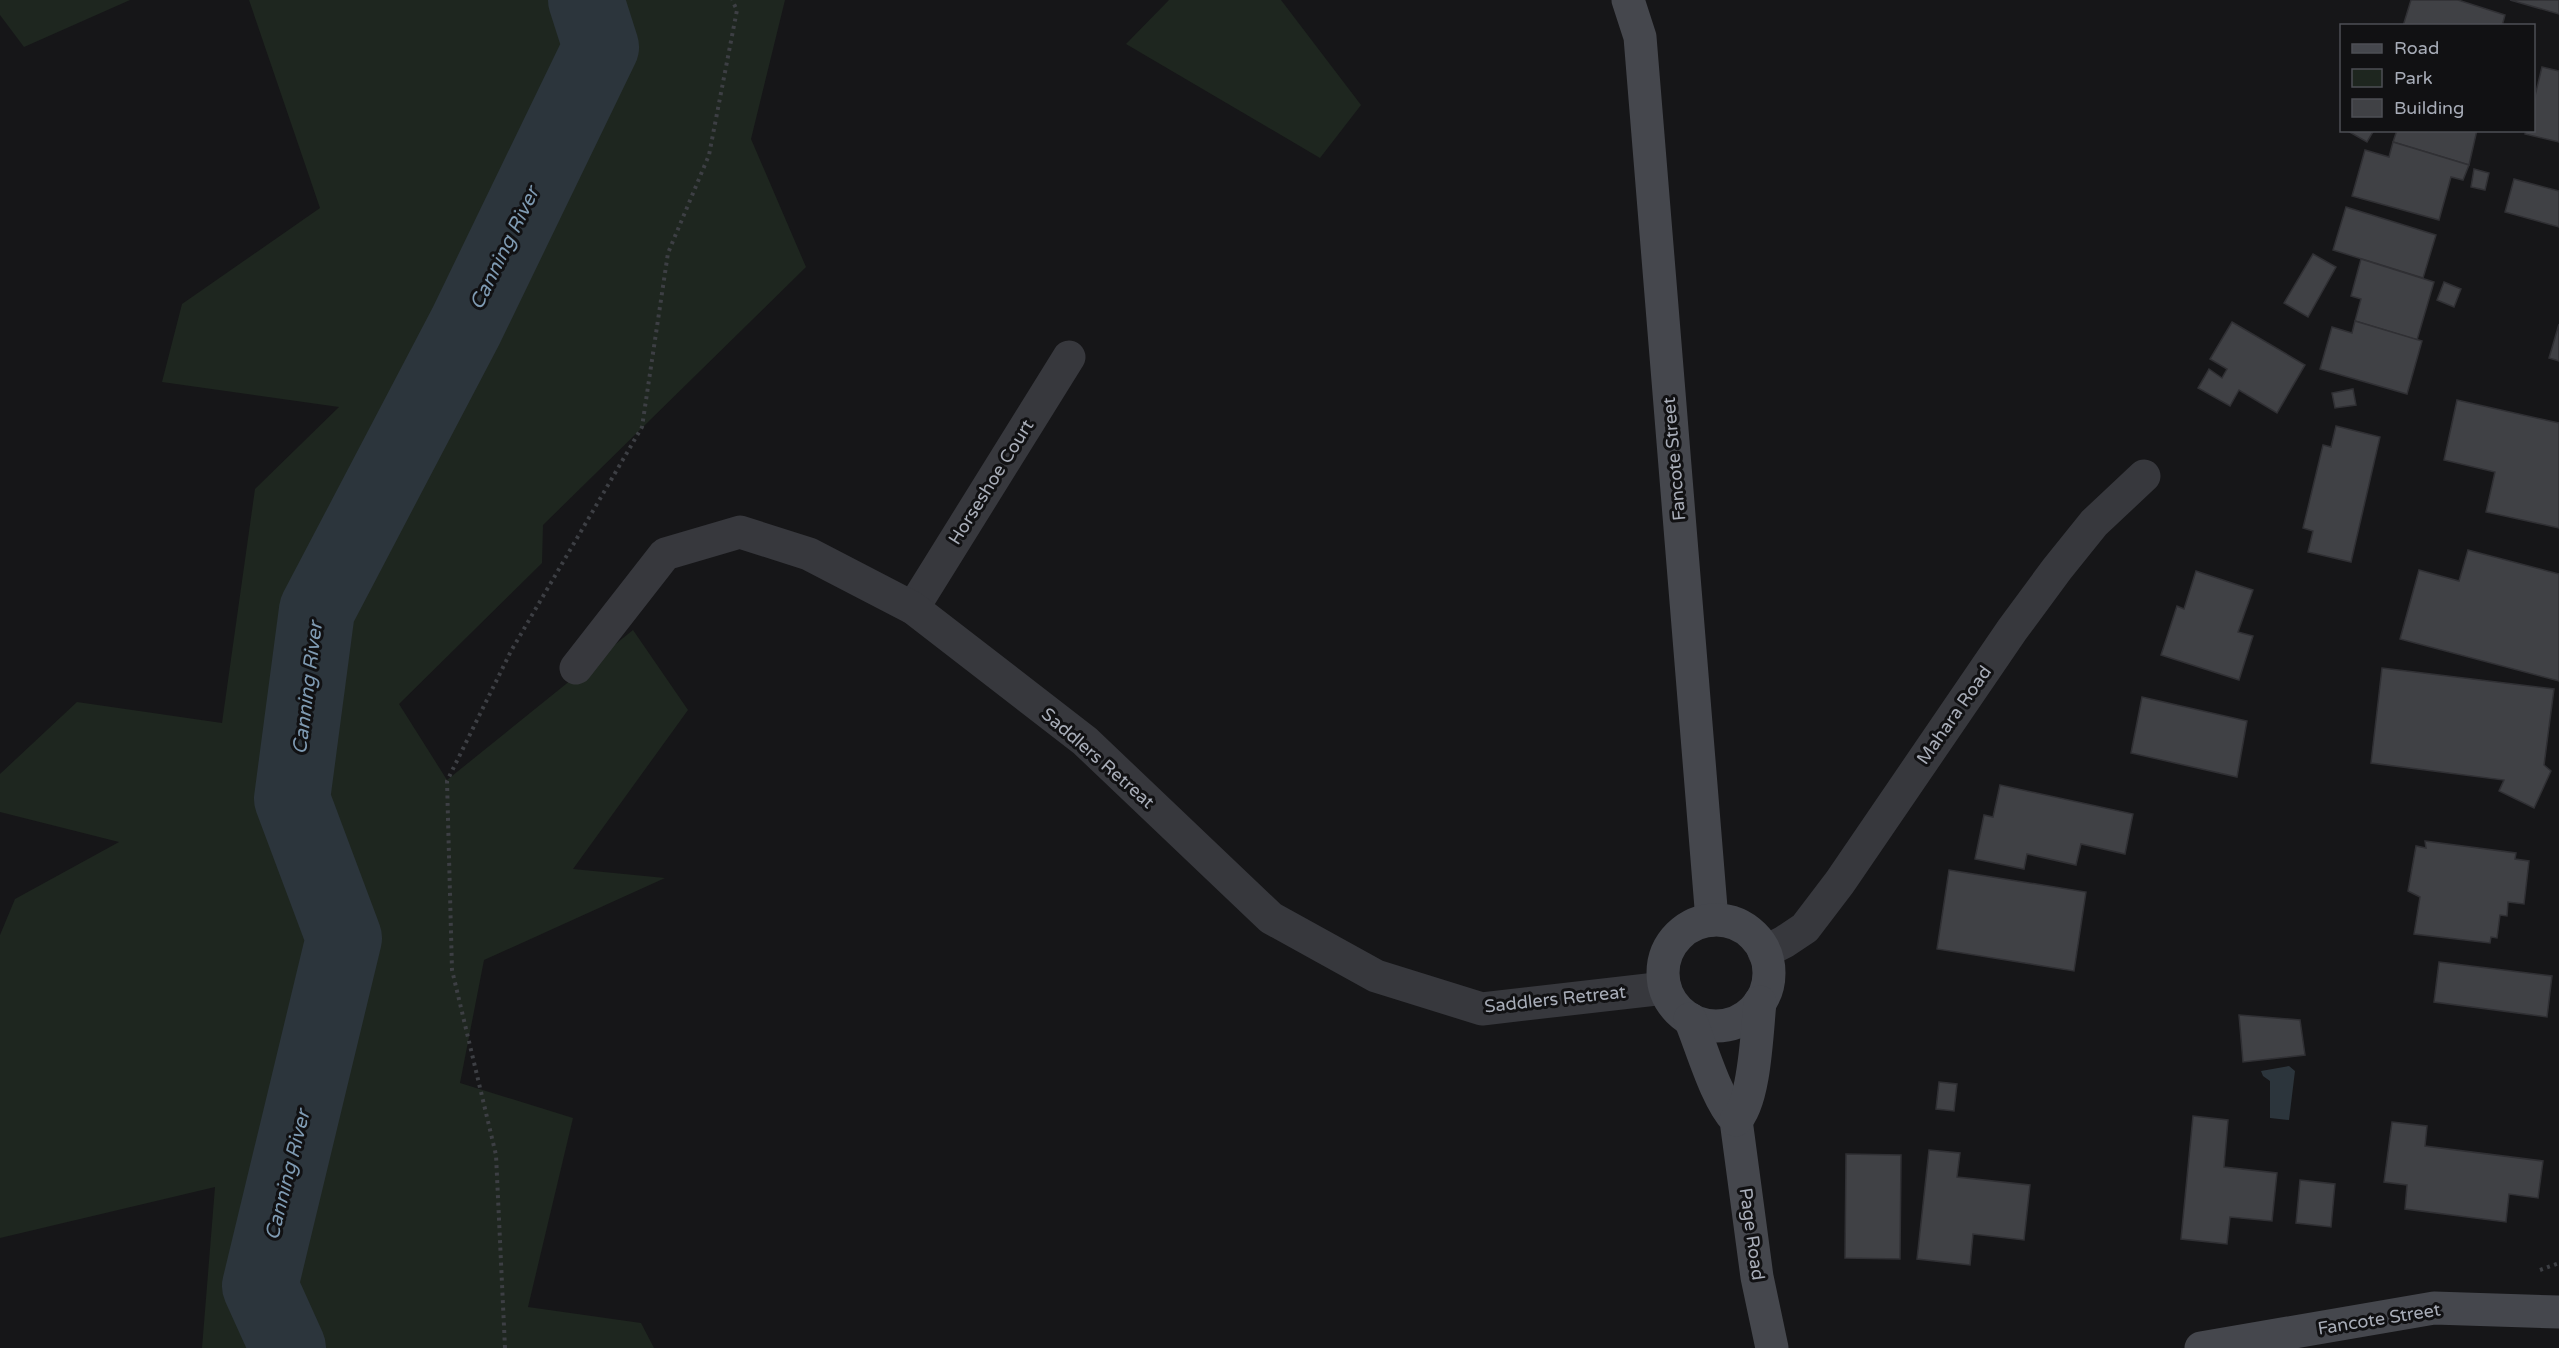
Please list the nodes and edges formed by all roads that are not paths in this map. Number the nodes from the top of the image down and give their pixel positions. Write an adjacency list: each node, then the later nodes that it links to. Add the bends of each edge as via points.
1 (1628, 0): 6 (main road, Fancote Street, via 1640,37)
2 (1069, 357): 4 (street, Horseshoe Court)
3 (2144, 476): 7 (street, Mahara Road, via 2094,523 2057,569 1805,928)
4 (913, 608): 5 (street, Saddlers Retreat, via 809,554 740,532 665,554); 8 (street, Saddlers Retreat, via 1085,741 1271,918 1376,976 1482,1009)
5 (576, 668)
6 (1712, 920): 7 (main road, via 1743,927); 8 (main road, via 1696,923 1672,943 1665,957)
7 (1764, 952): 9 (main road, via 1769,968)
8 (1665, 988): 10 (main road, via 1670,1001)
9 (1760, 1002): 10 (main road, via 1734,1023 1716,1026); 11 (main road, via 1749,1095)
10 (1690, 1019): 11 (main road, Page Road, via 1718,1093)
11 (1736, 1120): 13 (main road, Page Road, via 1757,1277)
12 (2559, 1312): 14 (main road, Fancote Street, via 2434,1308)
13 (1772, 1348)
14 (2201, 1348)

